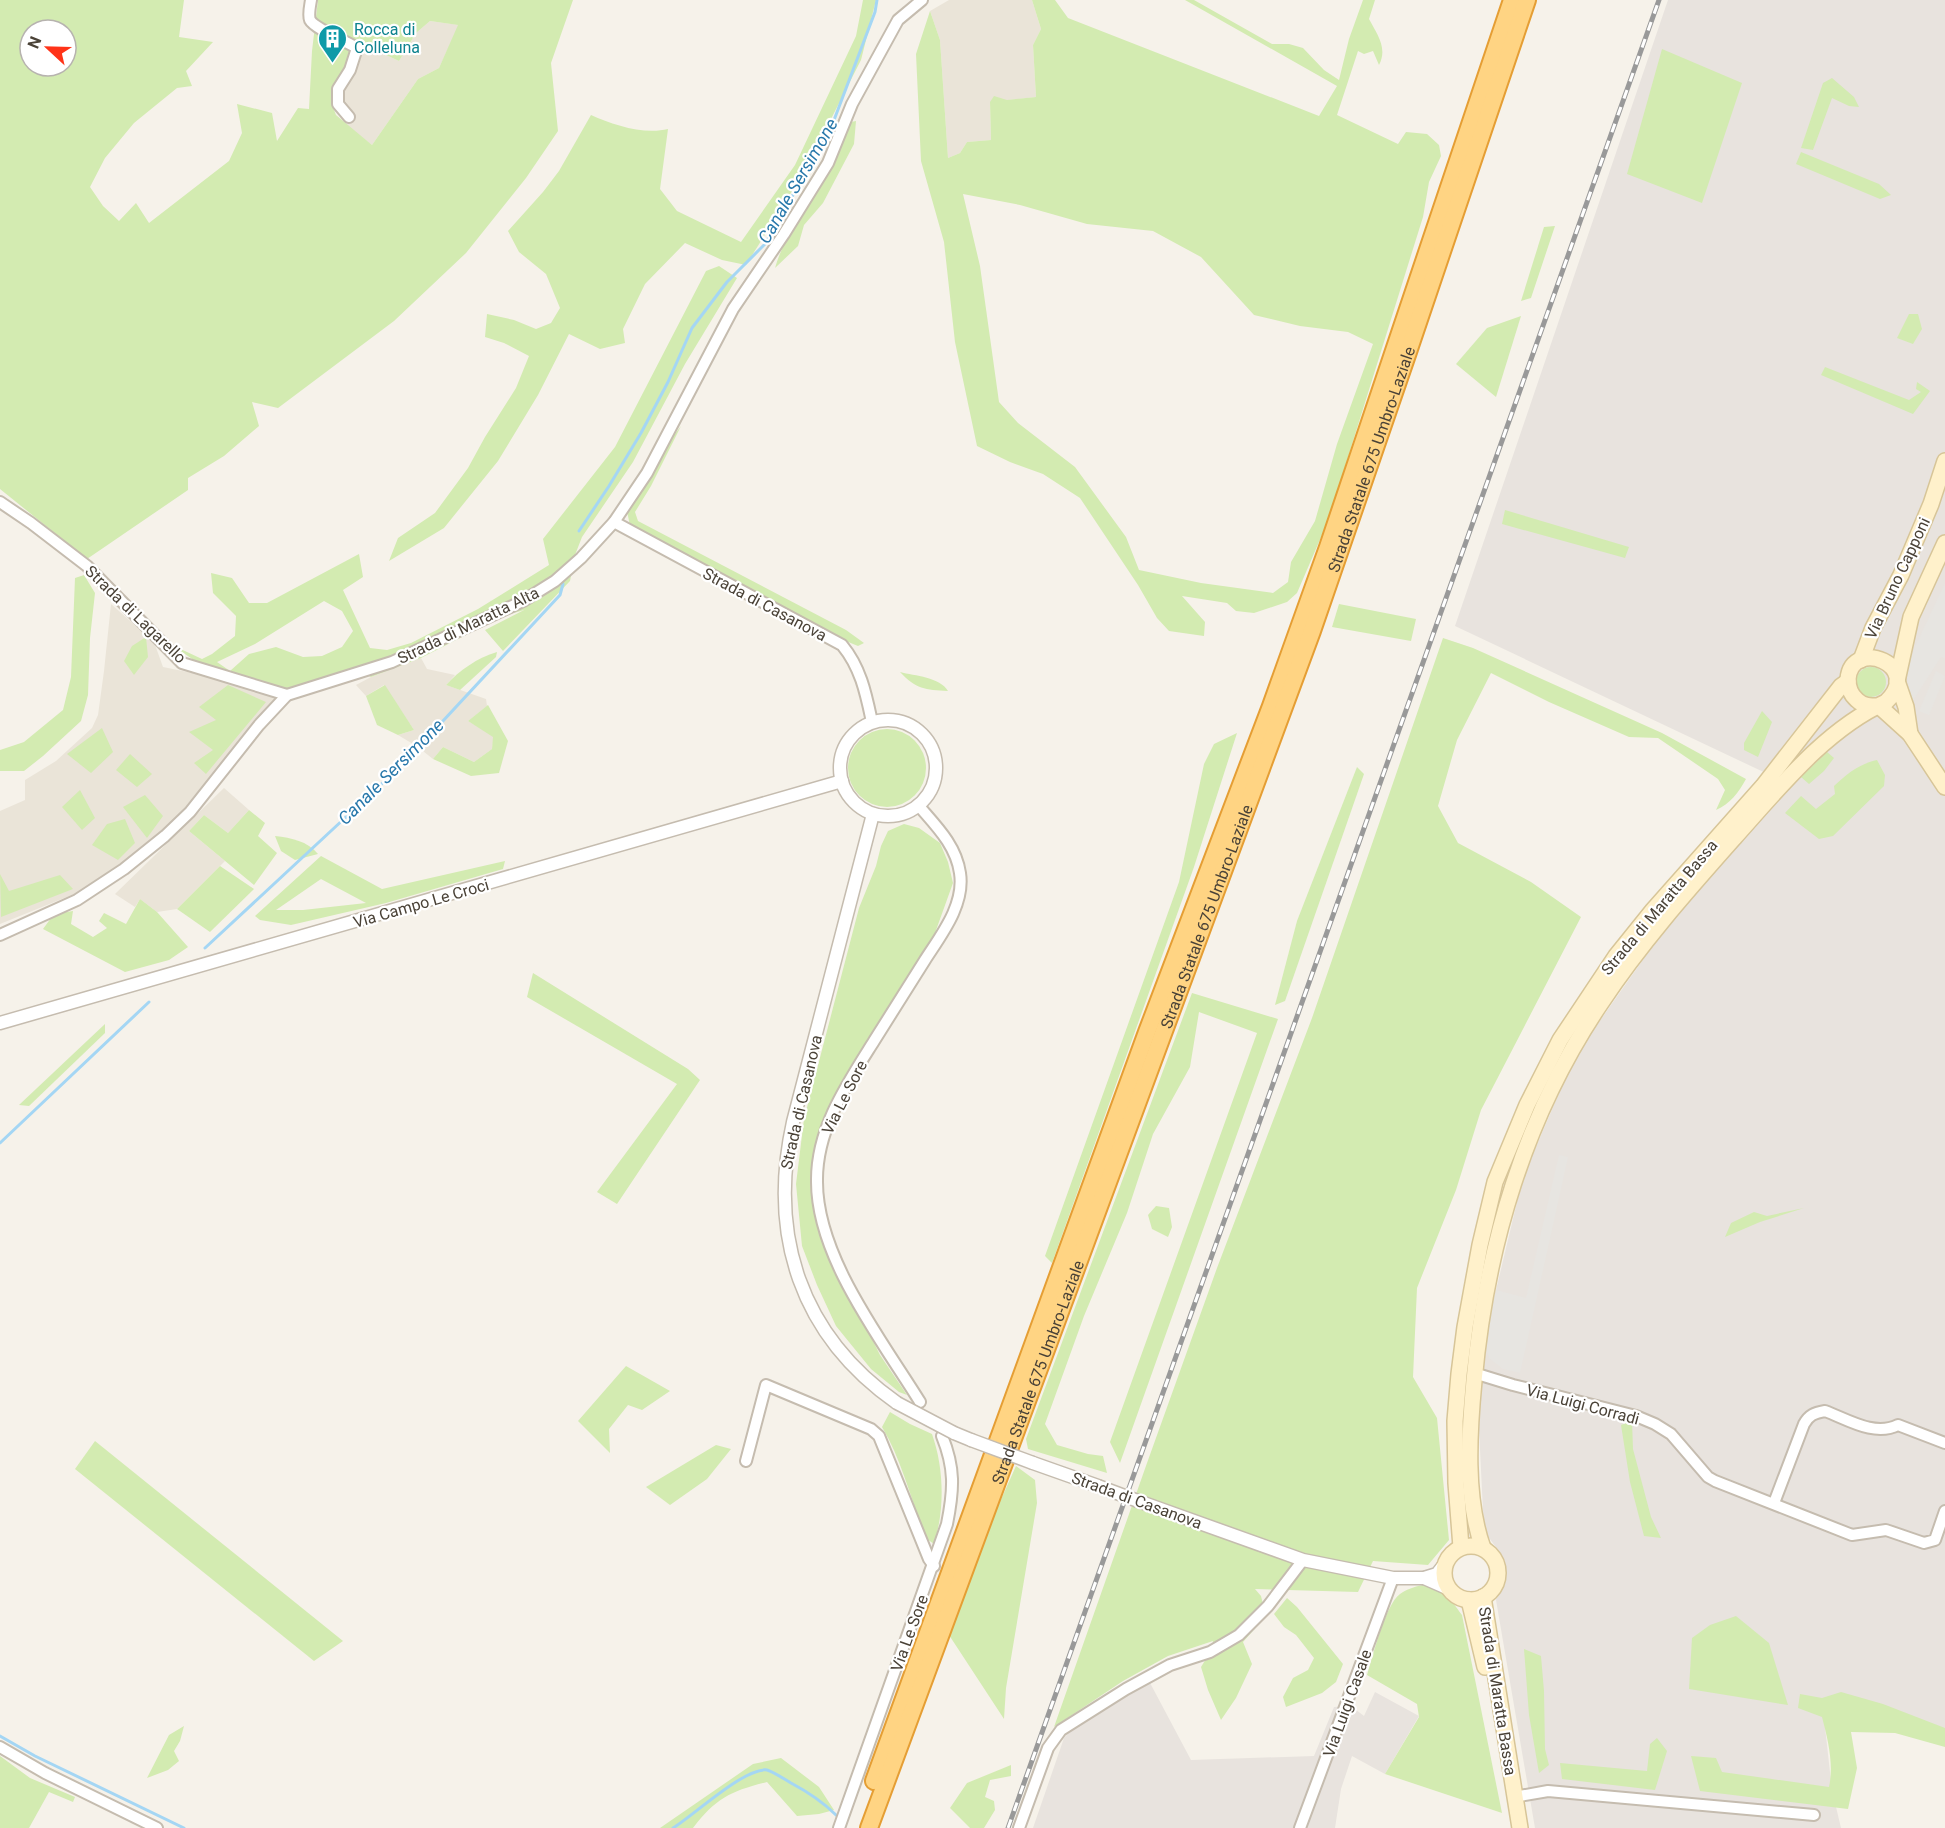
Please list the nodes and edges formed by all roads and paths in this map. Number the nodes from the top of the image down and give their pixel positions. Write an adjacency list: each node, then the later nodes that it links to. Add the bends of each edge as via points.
1 (311, 0): 5 (street, via 310,19 316,27 357,48 338,89 338,104)
2 (922, 0): 8 (street, Strada di Maratta Alta, via 898,20 852,104 828,164 733,309 647,473)
3 (1512, 0): 44 (highway, Strada Statale 675 Umbro-Laziale, via 1279,685 1065,1253)
4 (1527, 0): 45 (highway, Strada Statale 675 Umbro-Laziale, via 1312,631)
5 (350, 117)
6 (1945, 460): 10 (main road, Via Bruno Capponi, via 1931,504 1901,575 1872,628)
7 (0, 502): 13 (street, Strada di Lagarello, via 87,566 182,663)
8 (614, 522): 13 (street, Strada di Maratta Alta, via 555,581 523,601 392,662); 15 (street, Strada di Casanova, via 842,645 860,672)
9 (1945, 543): 12 (main road, Via Bruno Capponi, via 1911,617)
10 (1861, 660): 11 (main road, via 1851,670); 12 (main road, via 1885,660 1896,673)
11 (1848, 681): 14 (main road, via 1857,701); 30 (main road, Strada di Maratta Bassa, via 1616,956 1560,1041 1527,1105 1495,1182 1465,1327 1455,1421)
12 (1897, 681): 14 (main road, via 1892,697); 16 (main road)
13 (287, 695): 21 (street, Strada di Maratta Alta, via 190,812 165,836 77,900)
14 (1879, 706): 16 (main road); 23 (main road, Strada di Maratta Bassa, via 1840,728 1774,793 1672,909 1601,1002 1575,1044 1541,1110 1511,1186 1493,1251)
15 (872, 722): 17 (street, via 856,732 845,746 840,763); 19 (street, via 905,723 930,744 935,776)
16 (1910, 734): 18 (main road)
17 (842, 781): 20 (street, via 853,801); 22 (street, Via Campo Le Croci)
18 (1945, 787)
19 (918, 805): 20 (street, via 897,815); 24 (street, Via Le Sore, via 953,849 960,872 958,900 947,925 832,1115 819,1152 817,1185 835,1259)
20 (873, 813): 25 (street, Strada di Casanova, bridge, via 787,1151 784,1200 789,1244 810,1307 849,1362 873,1387)
21 (0, 935)
22 (0, 1023)
23 (1474, 1373): 28 (street, Via Luigi Corradi, via 1655,1424 1671,1434 1708,1477); 31 (main road, Strada di Maratta Bassa, via 1470,1424 1472,1485 1476,1528)
24 (920, 1402)
25 (948, 1434): 32 (street, Strada di Casanova, bridge); 34 (street, Via Le Sore, via 952,1498)
26 (1945, 1443): 28 (street, via 1898,1425 1877,1430 1824,1411 1816,1412 1804,1424)
27 (746, 1461): 34 (street, via 766,1385 871,1429 879,1436)
28 (1773, 1503): 29 (street, Via Luigi Corradi, via 1852,1535 1886,1530 1924,1543 1935,1540)
29 (1945, 1511)
30 (1461, 1547): 31 (main road); 33 (main road)
31 (1484, 1548): 38 (main road, Strada di Maratta Bassa, via 1496,1560 1498,1577 1490,1592)
32 (1303, 1560): 35 (street, Strada di Casanova); 46 (street, via 1268,1606 1239,1635 1210,1652 1170,1665 1061,1730 1048,1748)
33 (1447, 1561): 36 (street, via 1437,1574); 37 (main road, via 1444,1575)
34 (934, 1566): 43 (street, Via Le Sore)
35 (1393, 1578): 36 (street, Strada di Casanova); 47 (street, Via Luigi Casale)
36 (1425, 1578): 37 (street, Strada di Casanova)
37 (1449, 1589): 38 (main road, Strada di Maratta Bassa, via 1462,1598)
38 (1476, 1599): 40 (main road, Strada di Maratta Bassa)
39 (0, 1747): 42 (street)
40 (1514, 1791): 41 (street); 48 (main road, Strada di Maratta Bassa)
41 (1814, 1815)
42 (157, 1828)
43 (839, 1828)
44 (857, 1828)
45 (869, 1828)
46 (1019, 1828)
47 (1300, 1828)
48 (1520, 1828)

